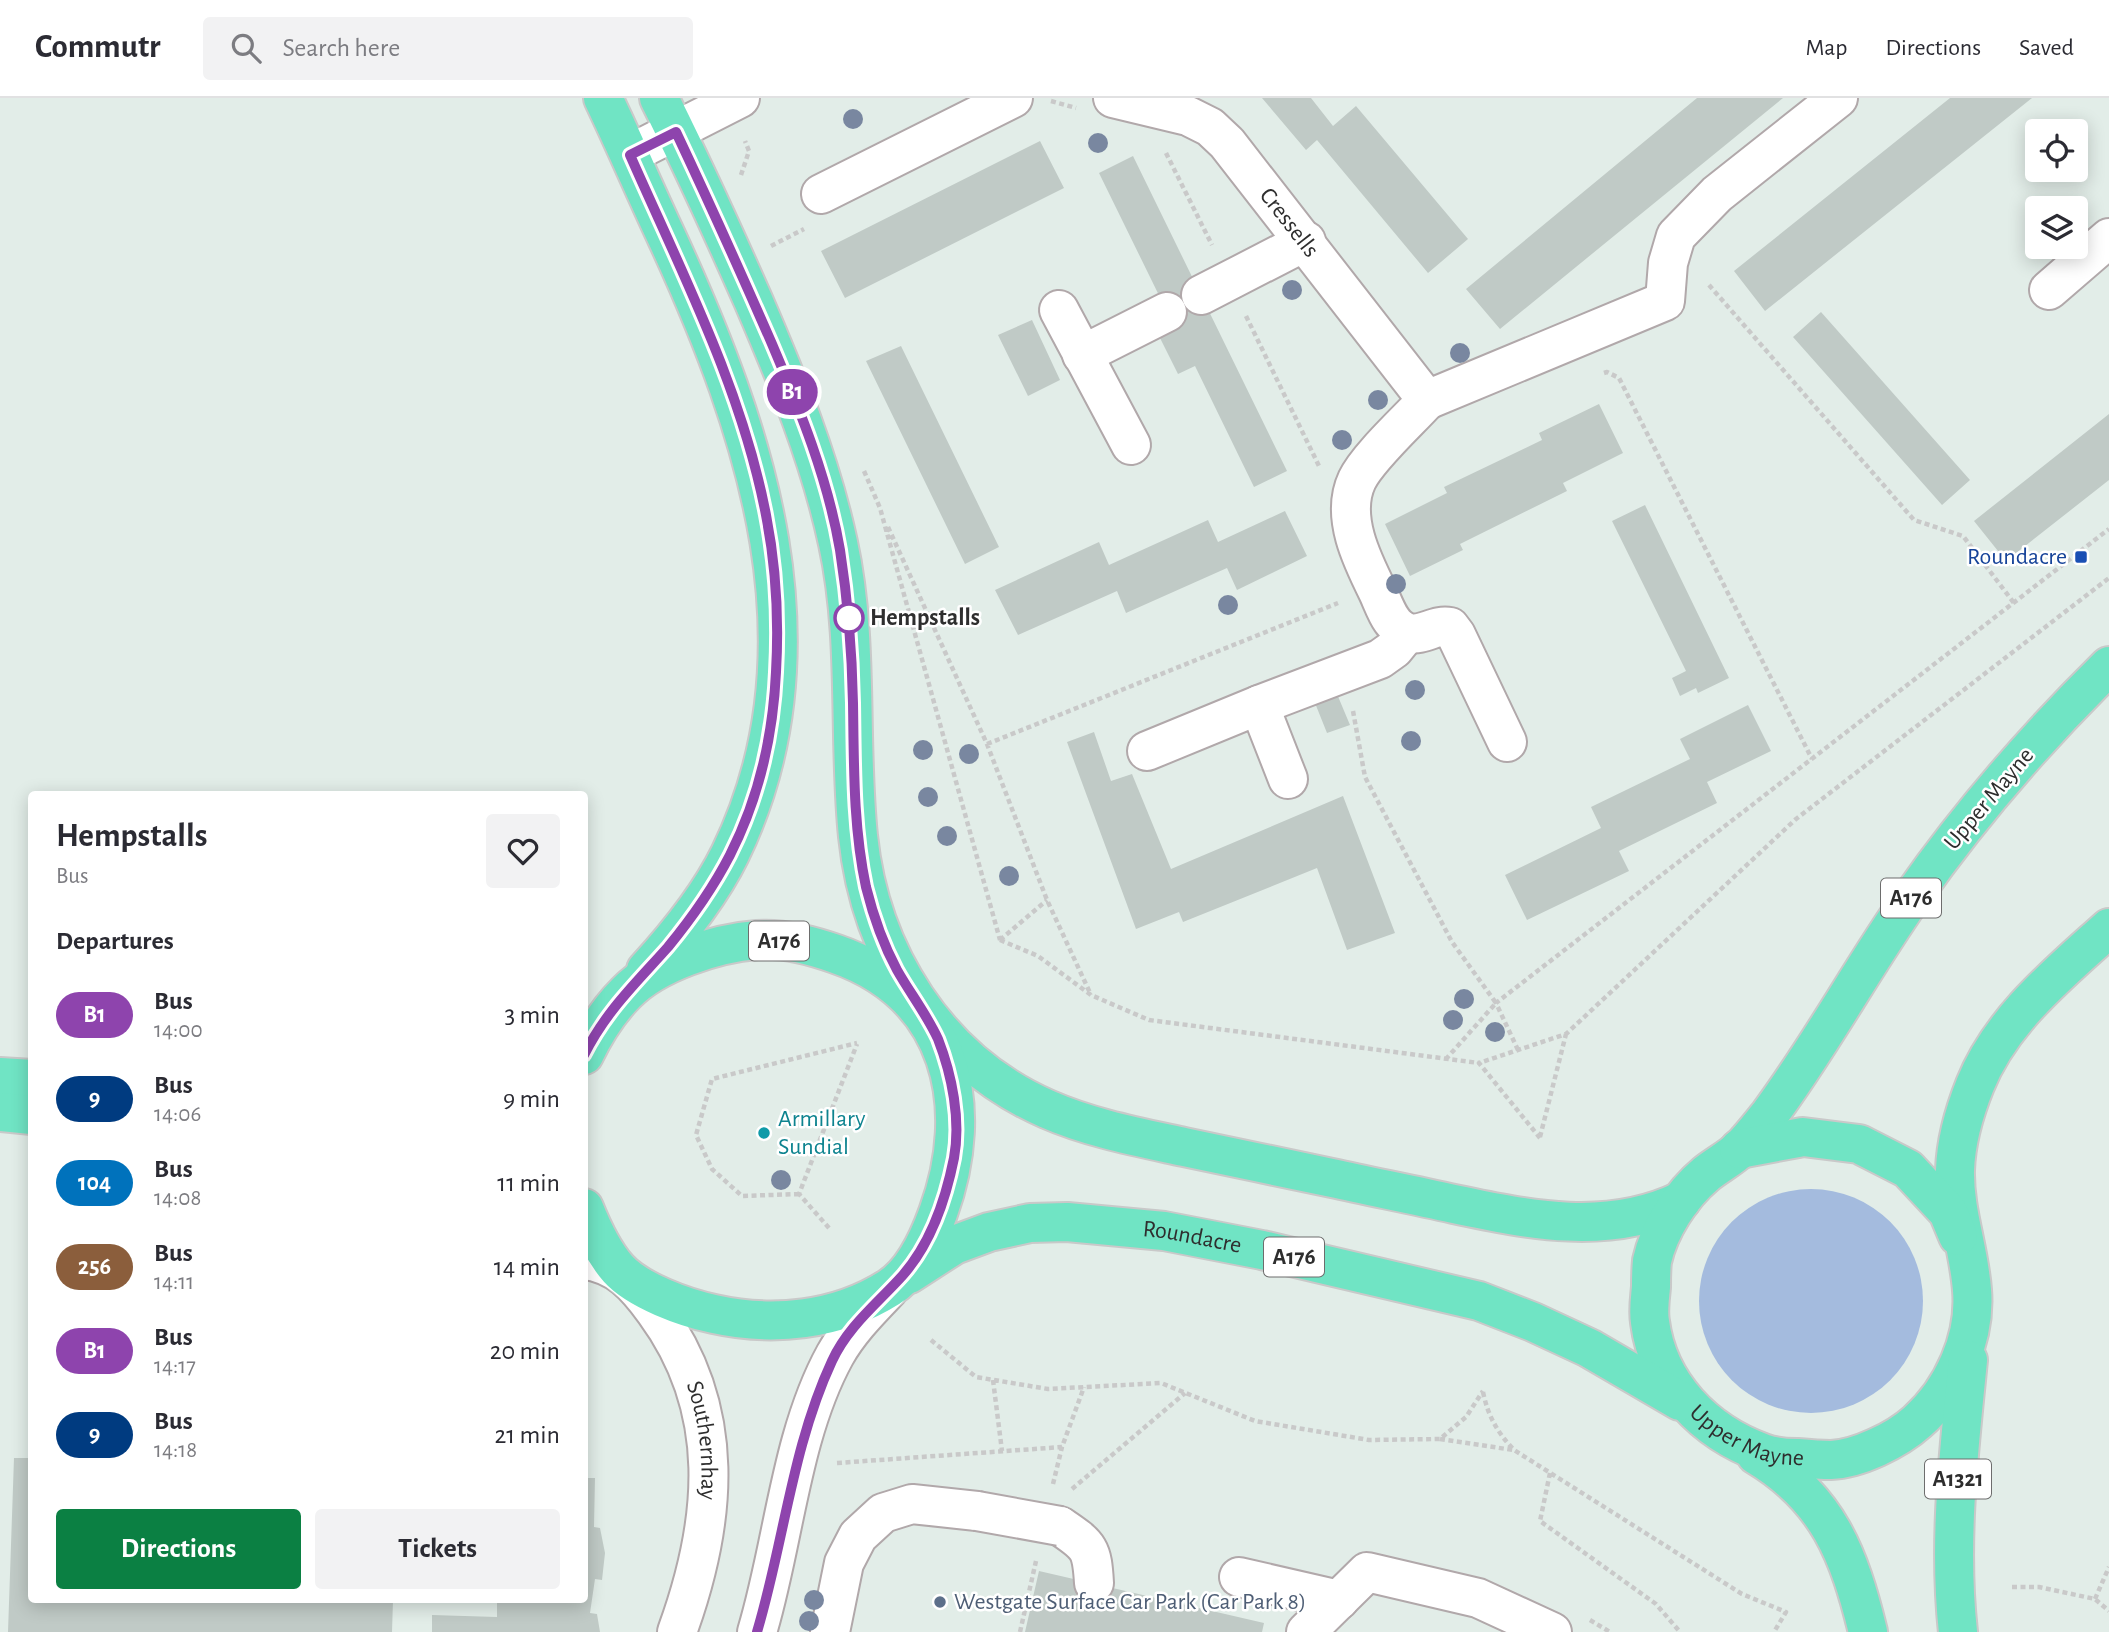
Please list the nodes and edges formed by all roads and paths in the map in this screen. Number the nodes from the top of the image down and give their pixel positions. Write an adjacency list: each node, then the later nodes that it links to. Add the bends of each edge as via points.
1 (603, 98): 11 (main road)
2 (659, 98): 9 (main road)
3 (740, 98): 9 (street)
4 (1013, 98): 12 (street)
5 (1113, 98): 14 (street, Cressells, via 1188,116 1210,127)
6 (1838, 98): 23 (street, via 1717,194 1676,236 1665,301)
7 (1050, 101): 8 (path)
8 (1076, 108)
9 (676, 132): 11 (street); 45 (main road, via 785,375 822,478 839,546 848,612 854,790 864,876 896,968)
10 (1162, 145): 17 (path)
11 (630, 155): 42 (main road, via 707,329 743,426 766,514 775,579 777,646 765,762 730,855 704,900)
12 (816, 209): 15 (path)
13 (2109, 238): 18 (street)
14 (1306, 241): 17 (street); 23 (street, Cressells)
15 (764, 249)
16 (1709, 285): 30 (path, via 1914,520 1963,536)
17 (1215, 288): 25 (path)
18 (2049, 290)
19 (1059, 310): 21 (street)
20 (1167, 312): 21 (street)
21 (1082, 355): 24 (street)
22 (1598, 375): 38 (path, via 1608,372 1619,378)
23 (1427, 400): 31 (street, via 1367,465 1352,496 1362,560 1392,622)
24 (1131, 445)
25 (1324, 477)
26 (880, 508): 36 (path)
27 (2109, 529): 30 (path)
28 (2109, 578): 47 (path, via 1796,819)
29 (1342, 602): 36 (path)
30 (2014, 603): 38 (path)
31 (1407, 633): 32 (street, via 1394,649); 35 (street, via 1450,627)
32 (1369, 662): 34 (street); 44 (path, via 1352,702 1365,777 1452,942)
33 (2109, 666): 56 (main road, Upper Mayne / A176, via 1954,839 1787,1090)
34 (1259, 705): 37 (street); 39 (street)
35 (1507, 742)
36 (987, 744): 40 (path)
37 (1147, 751)
38 (1812, 759): 44 (path)
39 (1288, 779)
40 (1047, 900): 43 (path); 43 (path, via 1000,940 1038,956)
41 (2109, 928): 61 (main road, Upper Mayne / A176, via 2026,1006 1992,1049 1974,1087 1955,1168)
42 (627, 991): 45 (main road, A176, via 689,955 738,941 767,940 817,948 877,972); 46 (main road, A176); 48 (main road, A176)
43 (1091, 995): 50 (path, via 1149,1020)
44 (1496, 1003): 49 (path); 50 (path)
45 (922, 1011): 58 (main road, A176, via 956,1046 1012,1090 1045,1108 1118,1132 1553,1222 1638,1218); 63 (main road, A176, via 947,1069 957,1130 955,1154 935,1222 905,1273)
46 (588, 1015)
47 (1566, 1034): 49 (path); 51 (path, via 1540,1138)
48 (588, 1047)
49 (1518, 1051): 51 (path)
50 (1446, 1059): 51 (path)
51 (1479, 1063)
52 (0, 1077): 53 (main road)
53 (28, 1079)
54 (0, 1112): 55 (main road)
55 (28, 1115)
56 (1740, 1149): 58 (main road, Upper Mayne / A176, via 1704,1176); 61 (main road, Upper Mayne / A176, via 1803,1137 1859,1144 1908,1169 1948,1212)
57 (800, 1194): 57 (path, via 848,1068 857,1043 712,1079 696,1135 712,1169 742,1196); 60 (path)
58 (1681, 1201): 68 (main road, Upper Mayne / A176, via 1663,1230 1652,1262 1650,1321 1663,1367)
59 (588, 1217): 62 (main road, A176, via 598,1239)
60 (829, 1228)
61 (1967, 1256): 64 (main road, Upper Mayne / A176, via 1973,1291)
62 (601, 1264): 63 (main road, A176, via 682,1304 760,1321 827,1314); 83 (street, Southernhay, via 651,1305 671,1332 690,1370 705,1427 710,1494 704,1540)
63 (890, 1287): 68 (main road, Roundacre / A176, via 954,1245 1031,1223 1164,1231 1479,1301 1589,1348); 84 (street, via 835,1354 818,1390)
64 (1971, 1327): 70 (main road, Upper Mayne / A176, via 1957,1367 1939,1398 1915,1423 1881,1446 1836,1460 1773,1457); 92 (main road, A1321, via 1955,1527)
65 (930, 1340): 66 (path, via 976,1377)
66 (993, 1380): 67 (path, via 1048,1389 1161,1384); 72 (path)
67 (1185, 1393): 69 (path, via 1255,1421 1369,1440); 74 (path)
68 (1687, 1405): 70 (main road, Upper Mayne / A176)
69 (1440, 1439): 71 (path); 71 (path, via 1466,1417 1483,1391 1488,1414)
70 (1739, 1445): 91 (main road, via 1795,1483 1828,1522 1853,1574)
71 (1514, 1450): 73 (path)
72 (1002, 1451)
73 (1550, 1473): 89 (path, via 1541,1521 1656,1604); 90 (path, via 1742,1594 1786,1612)
74 (1064, 1509): 78 (street, via 1092,1555); 85 (street, bridge, via 977,1511 912,1504 883,1513 858,1536 844,1563)
75 (1036, 1560): 86 (path)
76 (2109, 1567): 80 (path)
77 (1239, 1577): 81 (street)
78 (1094, 1583)
79 (2012, 1587): 80 (path, via 2039,1587)
80 (2095, 1599): 82 (path)
81 (1339, 1600): 87 (street); 88 (street, via 1367,1572 1478,1598)
82 (2109, 1611)
83 (677, 1632)
84 (757, 1632)
85 (830, 1632)
86 (1020, 1632)
87 (1306, 1632)
88 (1552, 1632)
89 (1680, 1632)
90 (1774, 1632)
91 (1868, 1632)
92 (1958, 1632)

